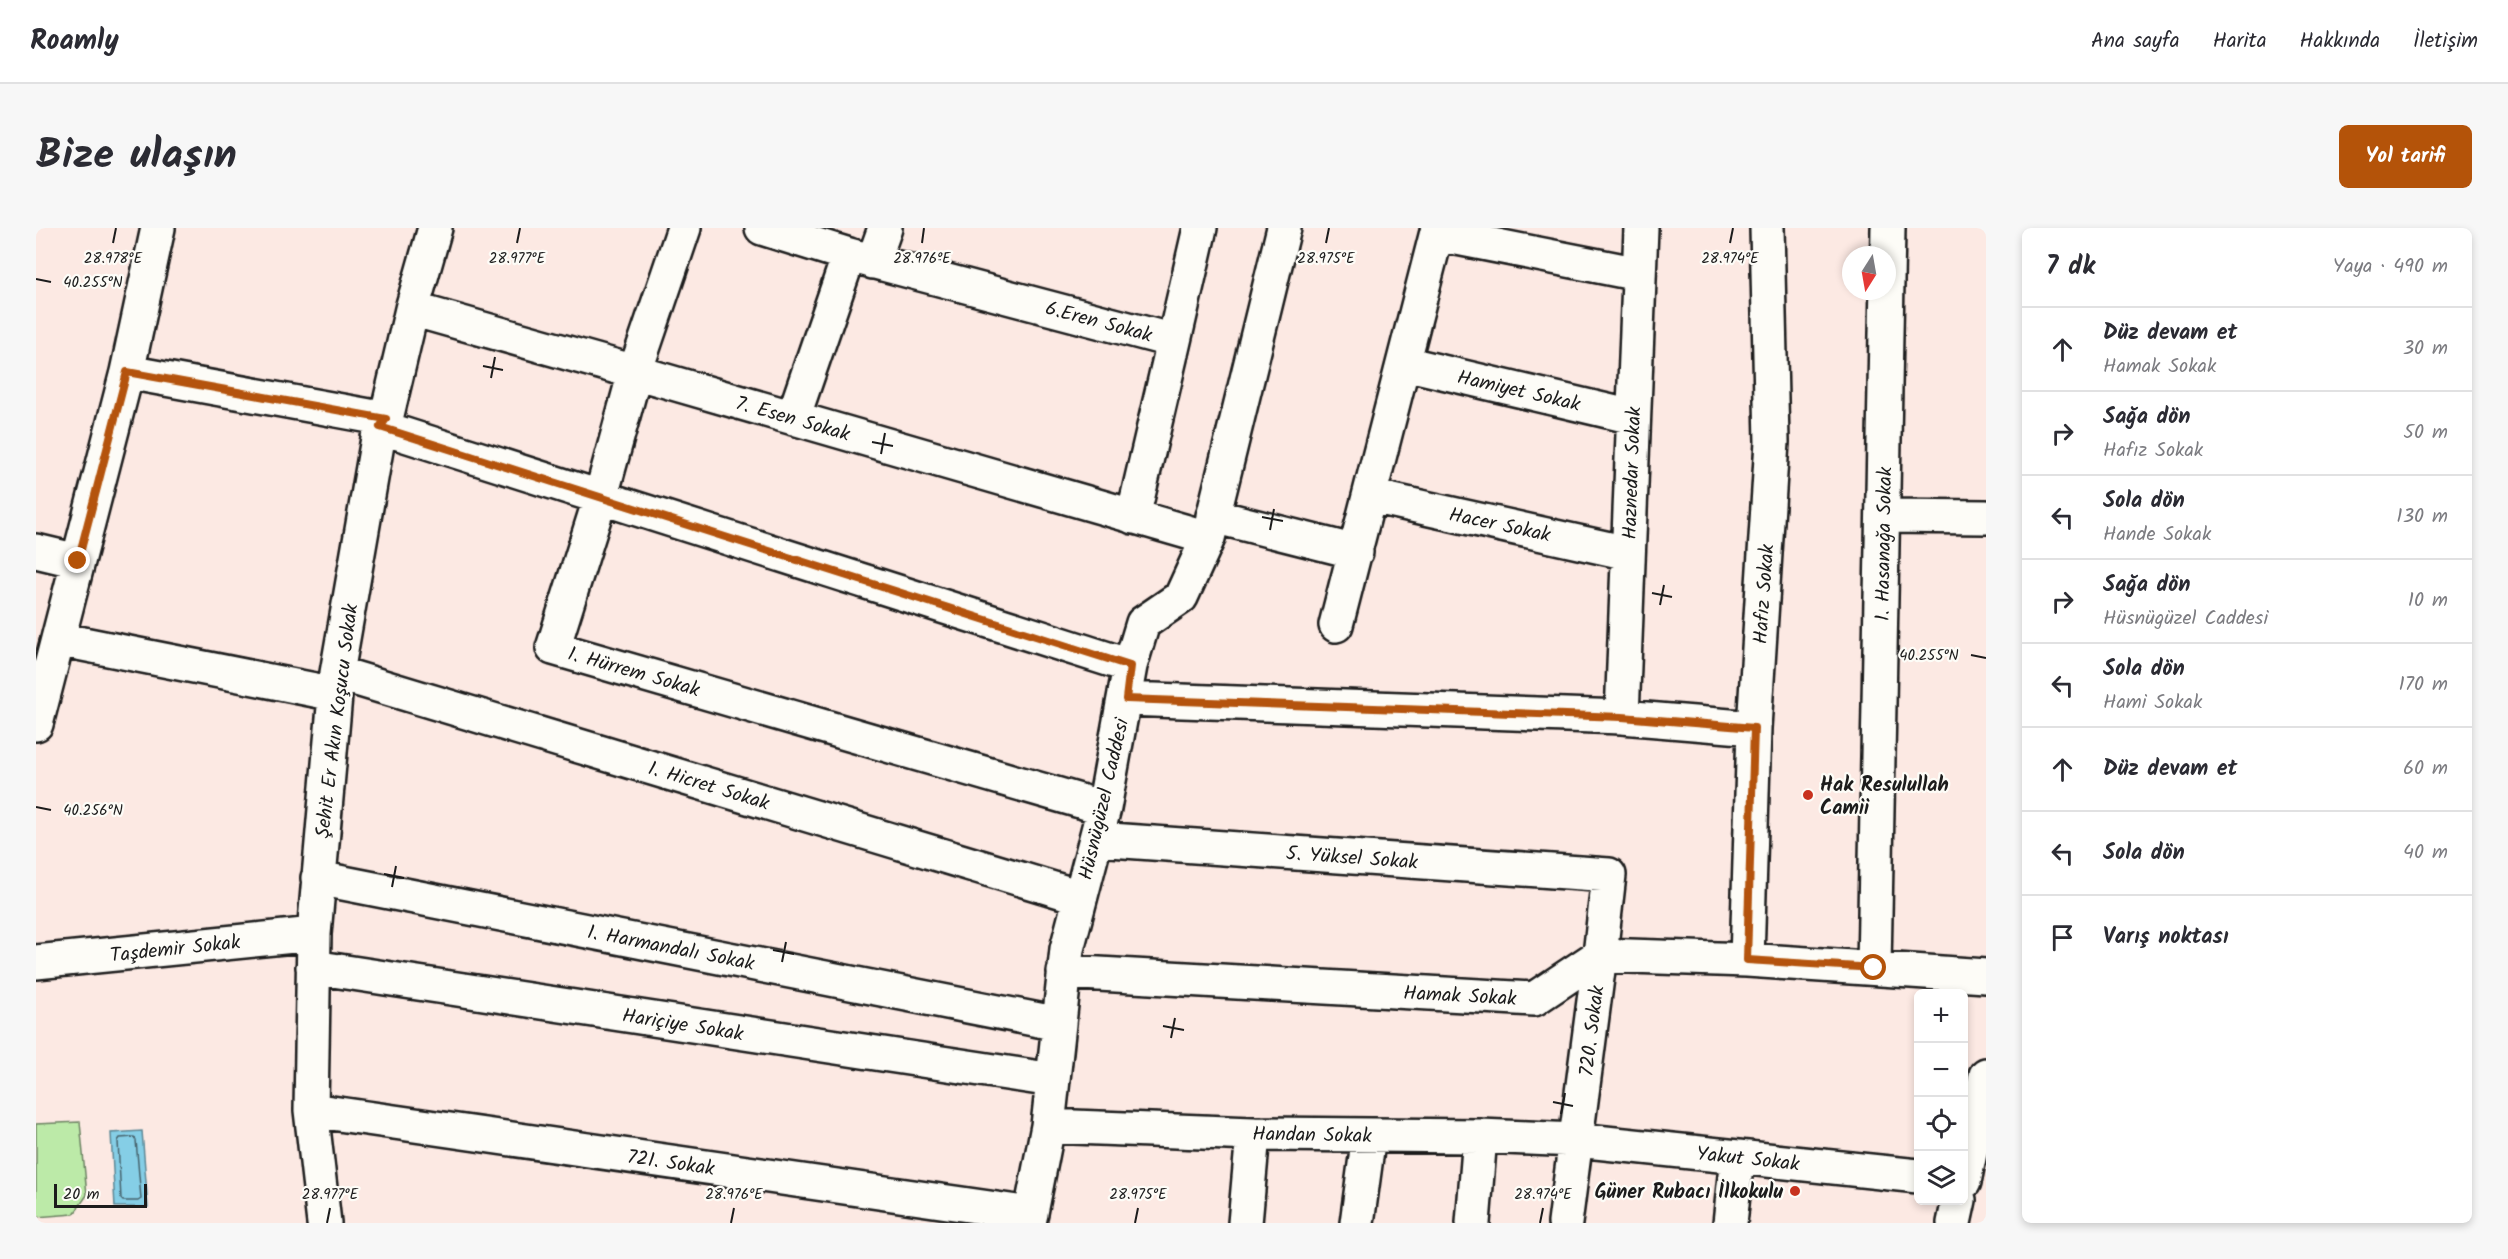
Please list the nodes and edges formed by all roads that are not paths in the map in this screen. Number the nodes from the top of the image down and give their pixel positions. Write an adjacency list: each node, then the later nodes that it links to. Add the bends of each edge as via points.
1 (158, 228): 17 (street)
2 (435, 228): 14 (street, Şehit Er Akın Koşucu Sokak)
3 (684, 228): 18 (street, 1. Hürrem Sokak)
4 (762, 228): 12 (street, 6.Eren Sokak)
5 (885, 228): 12 (street)
6 (1200, 228): 15 (street)
7 (1284, 228): 27 (street, Hüsnügüzel Caddesi)
8 (1641, 228): 13 (street, Haznedar Sokak)
9 (1767, 228): 39 (street, Hafız Sokak, via 1772,442)
10 (1888, 228): 24 (street, 1. Hasanağa Sokak)
11 (1438, 231): 13 (street); 16 (street)
12 (861, 259): 15 (street, 6.Eren Sokak); 20 (street)
13 (1639, 274): 19 (street, Haznedar Sokak)
14 (412, 309): 18 (street, 7. Esen Sokak); 21 (street, Şehit Er Akın Koşucu Sokak)
15 (1174, 341): 25 (street, 6.Eren Sokak)
16 (1404, 363): 19 (street, Hamiyet Sokak); 23 (street)
17 (127, 372): 21 (street); 31 (street)
18 (635, 372): 20 (street, 7. Esen Sokak); 22 (street, 1. Hürrem Sokak)
19 (1634, 417): 30 (street, Haznedar Sokak)
20 (793, 418): 25 (street, 7. Esen Sokak)
21 (383, 423): 22 (street); 35 (street, Şehit Er Akın Koşucu Sokak)
22 (601, 496): 34 (street); 40 (street, 1. Hürrem Sokak, via 553,648)
23 (1371, 496): 29 (street); 30 (street, Hacer Sokak)
24 (1884, 516): 26 (street); 49 (street, 1. Hasanağa Sokak)
25 (1133, 517): 27 (street, 7. Esen Sokak)
26 (1986, 517)
27 (1210, 527): 29 (street, 7. Esen Sokak); 34 (street, Hüsnügüzel Caddesi, via 1181,597 1143,622)
28 (36, 551): 31 (street)
29 (1356, 552): 32 (street)
30 (1628, 553): 37 (street, Haznedar Sokak)
31 (78, 561): 33 (street)
32 (1336, 625)
33 (58, 639): 35 (street, 1. Hicret Sokak); 38 (street)
34 (1130, 666): 36 (street, Hüsnügüzel Caddesi)
35 (336, 683): 42 (street, Şehit Er Akın Koşucu Sokak); 43 (street, 1. Hicret Sokak)
36 (1126, 699): 37 (street); 40 (street, Hüsnügüzel Caddesi)
37 (1622, 717): 39 (street)
38 (36, 724)
39 (1754, 728): 46 (street, Hafız Sokak)
40 (1100, 824): 41 (street, 5. Yüksel Sokak); 43 (street, Hüsnügüzel Caddesi)
41 (1609, 875): 45 (street, 720. Sokak)
42 (318, 878): 44 (street, Şehit Er Akın Koşucu Sokak); 52 (street, 1. Harmandalı Sokak)
43 (1080, 897): 50 (street, Hüsnügüzel Caddesi)
44 (314, 934): 47 (street, Taşdemir Sokak); 48 (street, Şehit Er Akın Koşucu Sokak)
45 (1600, 955): 46 (street); 50 (street, Hamak Sokak, via 1534,999); 60 (street, 720. Sokak)
46 (1747, 960): 49 (street)
47 (36, 962)
48 (313, 967): 54 (street, Hariçiye Sokak); 55 (street, Şehit Er Akın Koşucu Sokak)
49 (1874, 968): 51 (street)
50 (1064, 972): 52 (street, Hüsnügüzel Caddesi)
51 (1986, 976)
52 (1059, 1024): 54 (street, Hüsnügüzel Caddesi)
53 (1986, 1075): 62 (street)
54 (1053, 1080): 56 (street, Hüsnügüzel Caddesi)
55 (311, 1110): 67 (street, 721. Sokak); 68 (street, Şehit Er Akın Koşucu Sokak)
56 (1048, 1125): 57 (street, Handan Sokak); 67 (street, Hüsnügüzel Caddesi)
57 (1253, 1134): 58 (street, Handan Sokak); 69 (street)
58 (1369, 1135): 59 (street, Handan Sokak); 70 (street)
59 (1480, 1136): 60 (street, Handan Sokak); 71 (street)
60 (1577, 1140): 61 (street, Yakut Sokak); 72 (street, 720. Sokak)
61 (1737, 1157): 63 (street, Yakut Sokak); 73 (street)
62 (1968, 1162)
63 (1914, 1176)
64 (1968, 1181): 65 (street)
65 (1986, 1183)
66 (1958, 1205): 74 (street)
67 (1030, 1218)
68 (324, 1223)
69 (1245, 1223)
70 (1357, 1223)
71 (1473, 1223)
72 (1565, 1223)
73 (1730, 1223)
74 (1954, 1223)

